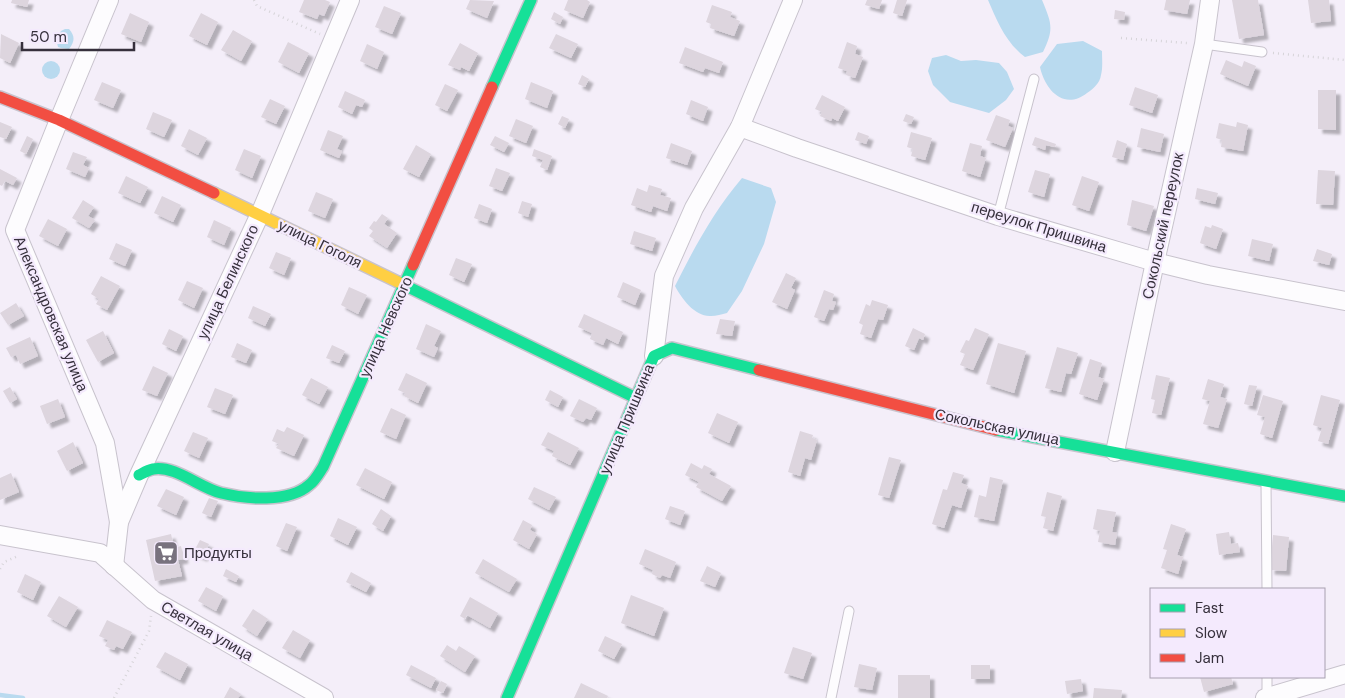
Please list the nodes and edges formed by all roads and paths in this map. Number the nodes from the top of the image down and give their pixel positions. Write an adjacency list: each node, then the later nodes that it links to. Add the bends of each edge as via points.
1 (109, 0): 14 (street, Александровская улица)
2 (254, 0): 8 (path, via 257,6)
3 (350, 0): 8 (street, улица Белинского)
4 (531, 0): 19 (street, улица Невского)
5 (1210, 0): 9 (street, Сокольский переулок)
6 (791, 1): 15 (street, улица Пришвина)
7 (1121, 38): 9 (path)
8 (333, 40): 16 (street, улица Белинского)
9 (1204, 44): 10 (lane); 18 (street, Сокольский переулок)
10 (1262, 52): 11 (path)
11 (1345, 60)
12 (1034, 79): 17 (lane)
13 (0, 97): 14 (street, улица Гоголя)
14 (59, 120): 16 (street, улица Гоголя); 27 (street, Александровская улица, via 15,230 105,443)
15 (740, 127): 17 (street, переулок Пришвина); 21 (street, улица Пришвина, via 694,208 664,276)
16 (260, 214): 19 (street, улица Гоголя); 24 (street, улица Белинского)
17 (998, 216): 18 (street, переулок Пришвина)
18 (1155, 262): 20 (street, переулок Пришвина, via 1208,275); 23 (street, Сокольский переулок)
19 (404, 285): 22 (street, улица Гоголя); 24 (street, улица Невского, via 323,467 310,485 295,494 260,498 220,493 168,469 153,469)
20 (1345, 297)
21 (654, 356): 22 (street, улица Пришвина); 23 (street, Сокольская улица, via 672,348 998,430)
22 (636, 398): 38 (street, улица Пришвина)
23 (1115, 452): 25 (street, Сокольская улица)
24 (138, 475): 27 (street, улица Белинского)
25 (1266, 480): 26 (street, Сокольская улица); 30 (lane)
26 (1345, 496)
27 (119, 522): 29 (street, улица Белинского)
28 (0, 535): 29 (street, Светлая улица, via 100,553)
29 (114, 566): 31 (street, Светлая улица)
30 (1267, 588)
31 (153, 600): 36 (path, via 149,631); 37 (street, Светлая улица)
32 (849, 611): 39 (lane)
33 (1345, 674): 35 (street)
34 (1267, 678): 35 (lane)
35 (1266, 697)
36 (114, 698)
37 (324, 698)
38 (507, 698)
39 (831, 698)

